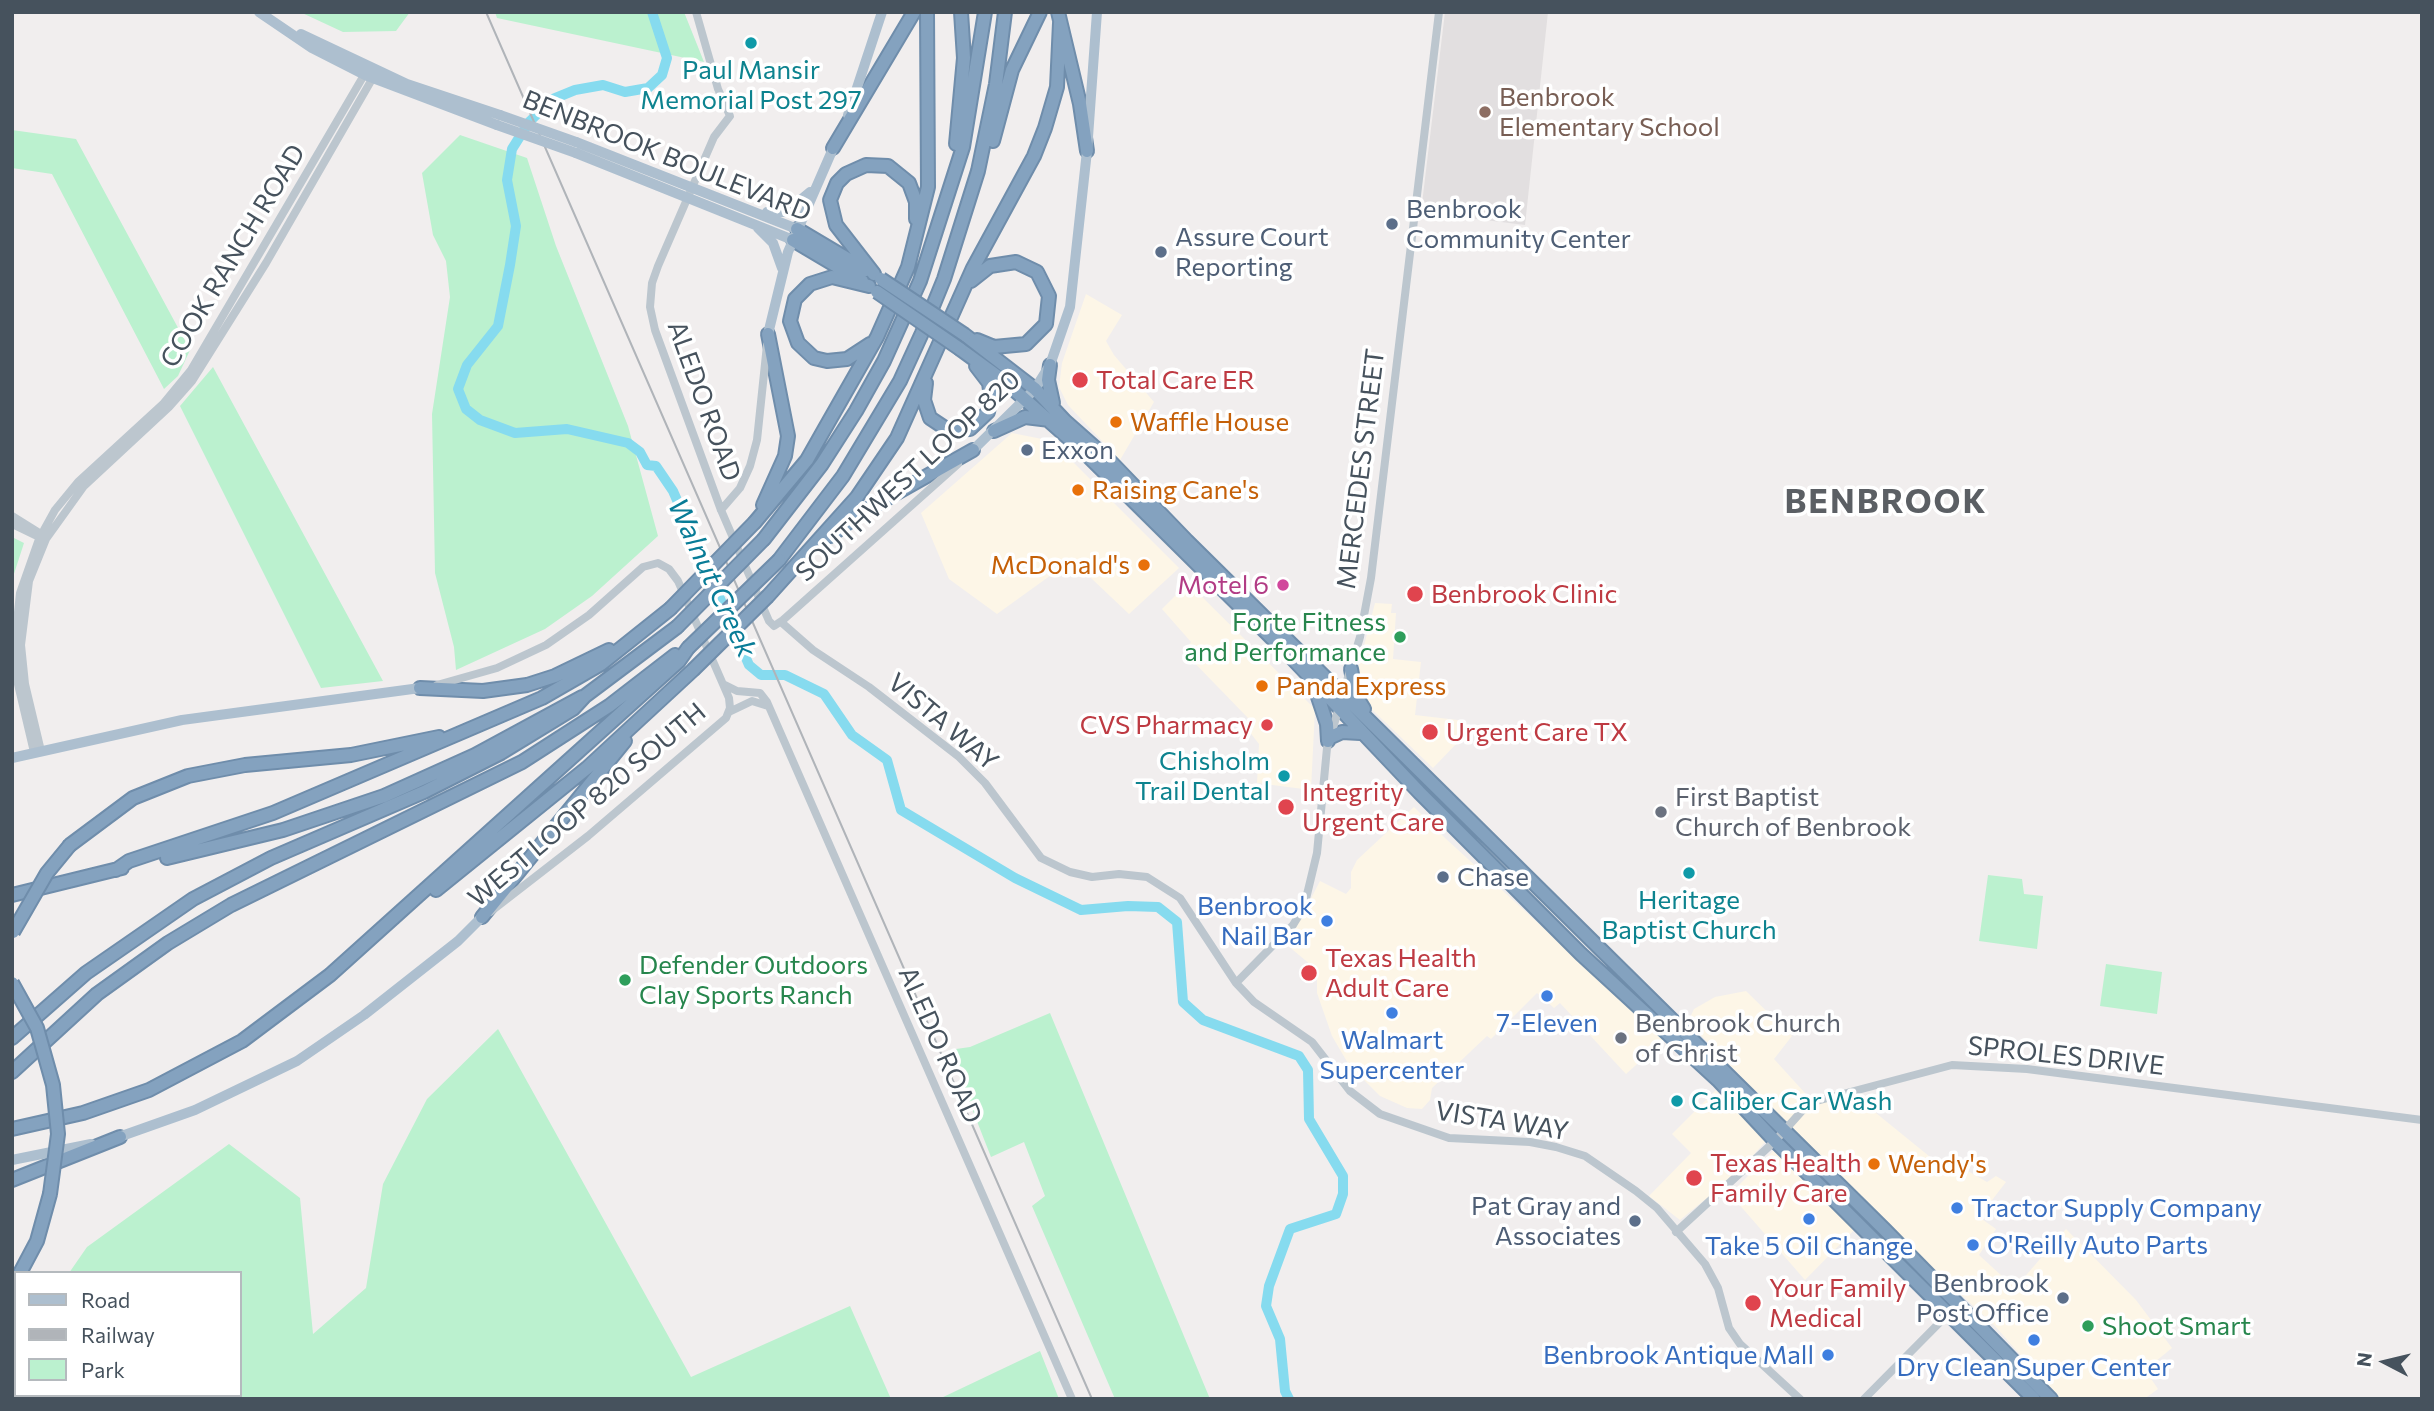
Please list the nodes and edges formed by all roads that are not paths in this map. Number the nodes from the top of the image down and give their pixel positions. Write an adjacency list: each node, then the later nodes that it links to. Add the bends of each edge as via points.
1 (259, 12): 13 (main road, BENBROOK BOULEVARD, via 312,48)
2 (696, 12): 17 (street, ALEDO ROAD, via 730,117 714,137)
3 (882, 12): 15 (main road, via 864,75)
4 (914, 12): 15 (highway)
5 (927, 12): 24 (highway, via 928,187)
6 (961, 12): 23 (highway, via 960,118 935,223)
7 (985, 12): 23 (highway, via 963,147)
8 (1005, 12): 26 (highway, via 985,144)
9 (1040, 12): 26 (highway, via 1012,70 979,192 952,272)
10 (1097, 12): 16 (main road, SOUTHWEST LOOP 820)
11 (1439, 12): 51 (street, MERCEDES STREET, via 1371,578)
12 (1059, 17): 16 (highway); 28 (highway, via 1057,87 1045,128)
13 (371, 73): 14 (main road, BENBROOK BOULEVARD); 45 (street, COOK RANCH ROAD, via 187,376 78,482)
14 (498, 120): 17 (main road, BENBROOK BOULEVARD, bridge, via 576,142); 19 (main road, BENBROOK BOULEVARD, bridge)
15 (833, 148): 18 (main road)
16 (1087, 151): 33 (main road, SOUTHWEST LOOP 820, via 1070,307)
17 (694, 187): 19 (street, ALEDO ROAD); 20 (main road, BENBROOK BOULEVARD)
18 (816, 187): 20 (main road, via 782,214); 22 (main road)
19 (689, 198): 21 (main road, BENBROOK BOULEVARD); 41 (street, ALEDO ROAD, via 654,277 650,307)
20 (746, 207): 22 (main road, BENBROOK BOULEVARD)
21 (749, 221): 22 (main road, BENBROOK BOULEVARD); 25 (main road, via 773,243)
22 (795, 234): 25 (main road); 27 (highway, BENBROOK BOULEVARD)
23 (936, 239): 57 (highway, bridge, via 873,382 822,464 764,539 677,627)
24 (911, 257): 27 (highway, via 916,202 909,183 877,163 855,169 832,192 831,214); 31 (highway)
25 (783, 271): 29 (main road)
26 (944, 279): 50 (highway, bridge, via 881,415 838,484 779,560)
27 (875, 283): 30 (highway, BENBROOK BOULEVARD, bridge); 31 (highway, via 832,277 810,284 795,299 790,321 805,352 827,361 855,356); 32 (highway, BENBROOK BOULEVARD, bridge)
28 (964, 289): 30 (highway, via 990,266 1016,262 1037,272 1045,283 1050,309 1046,324 1026,344 993,347); 34 (highway)
29 (768, 334): 41 (street, via 757,440 740,488); 43 (highway, via 788,436 780,469)
30 (966, 336): 35 (highway, BENBROOK BOULEVARD)
31 (877, 337): 43 (highway, via 807,460)
32 (962, 351): 34 (highway, via 989,383 991,397 988,412 971,429 948,430 930,418 924,400); 36 (highway, BENBROOK BOULEVARD)
33 (1049, 365): 35 (main road, SOUTHWEST LOOP 820); 38 (highway, via 1052,401)
34 (927, 371): 47 (highway, via 889,453)
35 (1035, 389): 36 (main road, SOUTHWEST LOOP 820); 38 (highway, BENBROOK BOULEVARD)
36 (1026, 399): 37 (highway, BENBROOK BOULEVARD); 39 (main road, SOUTHWEST LOOP 820)
37 (1051, 421): 39 (highway, via 1025,417); 46 (highway, BENBROOK BOULEVARD)
38 (1065, 421): 46 (highway, BENBROOK BOULEVARD, via 1108,459)
39 (994, 431): 40 (main road, SOUTHWEST LOOP 820)
40 (973, 450): 47 (highway, via 851,520); 48 (street, SOUTHWEST LOOP 820)
41 (721, 510): 48 (street, ALEDO ROAD)
42 (12, 516): 45 (street)
43 (755, 522): 49 (highway, bridge, via 670,608)
44 (12, 524): 45 (street)
45 (42, 537): 66 (street, COOK RANCH ROAD, via 29,582 21,645)
46 (1189, 549): 52 (highway, BENBROOK BOULEVARD); 53 (highway, BENBROOK BOULEVARD)
47 (800, 561): 60 (highway, bridge)
48 (777, 624): 74 (street, VISTA WAY, via 958,756 985,783 1041,858 1092,877 1147,877 1180,898)
49 (632, 639): 55 (highway, via 527,685 483,691); 63 (highway, via 560,689)
50 (688, 648): 72 (highway, via 679,661); 76 (highway, via 522,762 231,905 168,943 97,994)
51 (1352, 667): 52 (highway); 56 (street, MERCEDES STREET); 62 (highway, via 1356,696)
52 (1324, 674): 56 (highway, BENBROOK BOULEVARD)
53 (1314, 684): 59 (highway, BENBROOK BOULEVARD); 65 (highway)
54 (724, 685): 55 (street, WEST LOOP 820 SOUTH, via 678,581 658,563 643,567 581,621 530,653 467,678); 58 (street, via 760,693); 61 (street, WEST LOOP 820 SOUTH)
55 (420, 688): 66 (main road, WEST LOOP 820 SOUTH, via 182,720)
56 (1343, 694): 59 (street, MERCEDES STREET); 62 (highway, BENBROOK BOULEVARD)
57 (585, 696): 68 (highway, via 384,796 284,830); 75 (highway, via 552,723 468,771 271,858 193,899 86,973)
58 (770, 708): 61 (street, via 752,701); 86 (street, ALEDO ROAD)
59 (1337, 709): 64 (highway, BENBROOK BOULEVARD); 65 (street, MERCEDES STREET)
60 (650, 711): 70 (highway); 72 (highway, via 587,768)
61 (729, 712): 70 (street, WEST LOOP 820 SOUTH, via 595,830)
62 (1371, 722): 79 (highway, BENBROOK BOULEVARD)
63 (463, 731): 68 (highway, via 283,809 129,861); 71 (highway, bridge, via 369,752 227,767 188,776 133,798 70,845 47,873)
64 (1360, 733): 65 (highway, via 1339,732); 79 (highway, BENBROOK BOULEVARD, via 1581,954)
65 (1329, 740): 74 (street, MERCEDES STREET, via 1317,853 1304,907 1293,925)
66 (38, 752): 67 (main road, WEST LOOP 820 SOUTH)
67 (12, 758)
68 (116, 870): 69 (highway)
69 (12, 895)
70 (482, 918): 80 (main road, WEST LOOP 820 SOUTH, via 364,1016 297,1061 245,1089)
71 (13, 933)
72 (330, 975): 78 (highway, via 242,1041 184,1073 108,1106)
73 (12, 983): 84 (highway, bridge, via 37,1027 53,1085 58,1134 50,1194 37,1241)
74 (1236, 984): 83 (street, VISTA WAY, via 1311,1042 1350,1091 1380,1114 1449,1138 1530,1142 1585,1156 1651,1203)
75 (12, 1038)
76 (12, 1072)
77 (2422, 1120): 79 (street, SPROLES DRIVE, via 1974,1064 1943,1067 1813,1100)
78 (12, 1129)
79 (1779, 1136): 83 (street, SPROLES DRIVE); 85 (highway, BENBROOK BOULEVARD)
80 (120, 1137): 81 (main road, WEST LOOP 820 SOUTH); 82 (highway)
81 (12, 1160)
82 (12, 1181)
83 (1676, 1231): 87 (street, VISTA WAY, via 1713,1276 1733,1334)
84 (21, 1271)
85 (1954, 1309): 88 (street); 89 (highway, BENBROOK BOULEVARD); 90 (highway, BENBROOK BOULEVARD)
86 (1072, 1399)
87 (1800, 1399)
88 (1864, 1399)
89 (2034, 1399)
90 (2051, 1399)

